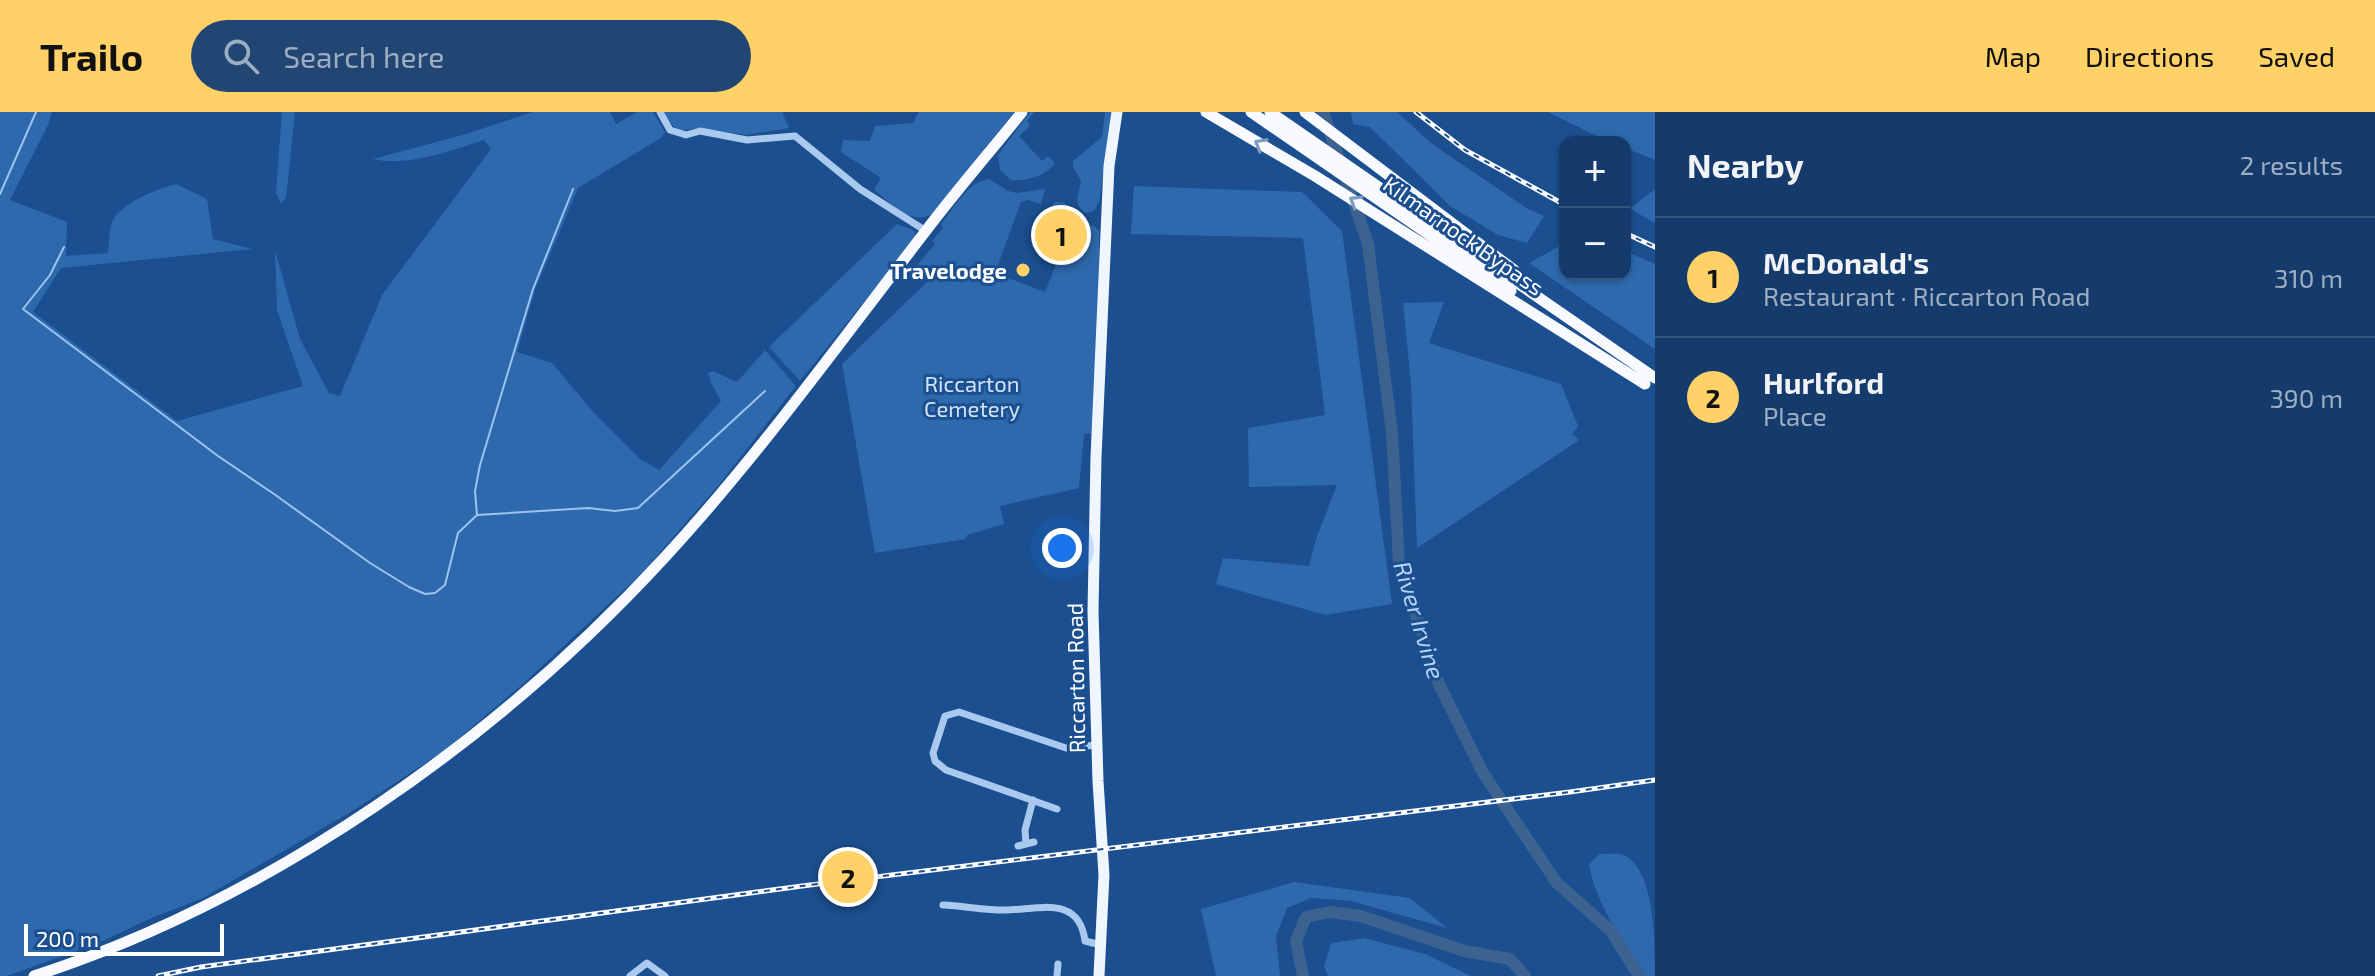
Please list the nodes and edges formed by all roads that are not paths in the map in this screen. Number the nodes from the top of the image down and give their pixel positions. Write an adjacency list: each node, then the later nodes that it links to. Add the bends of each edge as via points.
1 (660, 112): 10 (street, via 670,130 686,135 700,131 747,140 795,136 860,189)
2 (1022, 112): 10 (highway)
3 (1117, 112): 9 (main road, Riccarton Road)
4 (1125, 112): 9 (main road, Riccarton Road)
5 (1206, 112): 11 (highway, one-way to 5)
6 (1251, 112): 11 (highway, Kilmarnock Bypass)
7 (1270, 112): 11 (highway, Kilmarnock Bypass)
8 (1305, 112): 11 (highway)
9 (1115, 139): 12 (main road, Riccarton Road, via 1109,166 1095,511)
10 (926, 231): 19 (highway, via 699,519 613,612 520,698 400,790 314,845 180,916)
11 (1652, 382)
12 (1097, 745): 13 (street, via 1066,748 959,712 945,716 935,761 946,770); 17 (main road, Riccarton Road, via 1104,875)
13 (1033, 800): 14 (street); 15 (street)
14 (1057, 809)
15 (1026, 844)
16 (943, 905): 17 (street, via 1054,907 1077,917 1085,941)
17 (1101, 945): 23 (main road, Riccarton Road)
18 (1058, 964): 22 (street)
19 (34, 976)
20 (630, 976): 21 (street, via 647,963)
21 (665, 976)
22 (1057, 976)
23 (1099, 976)

